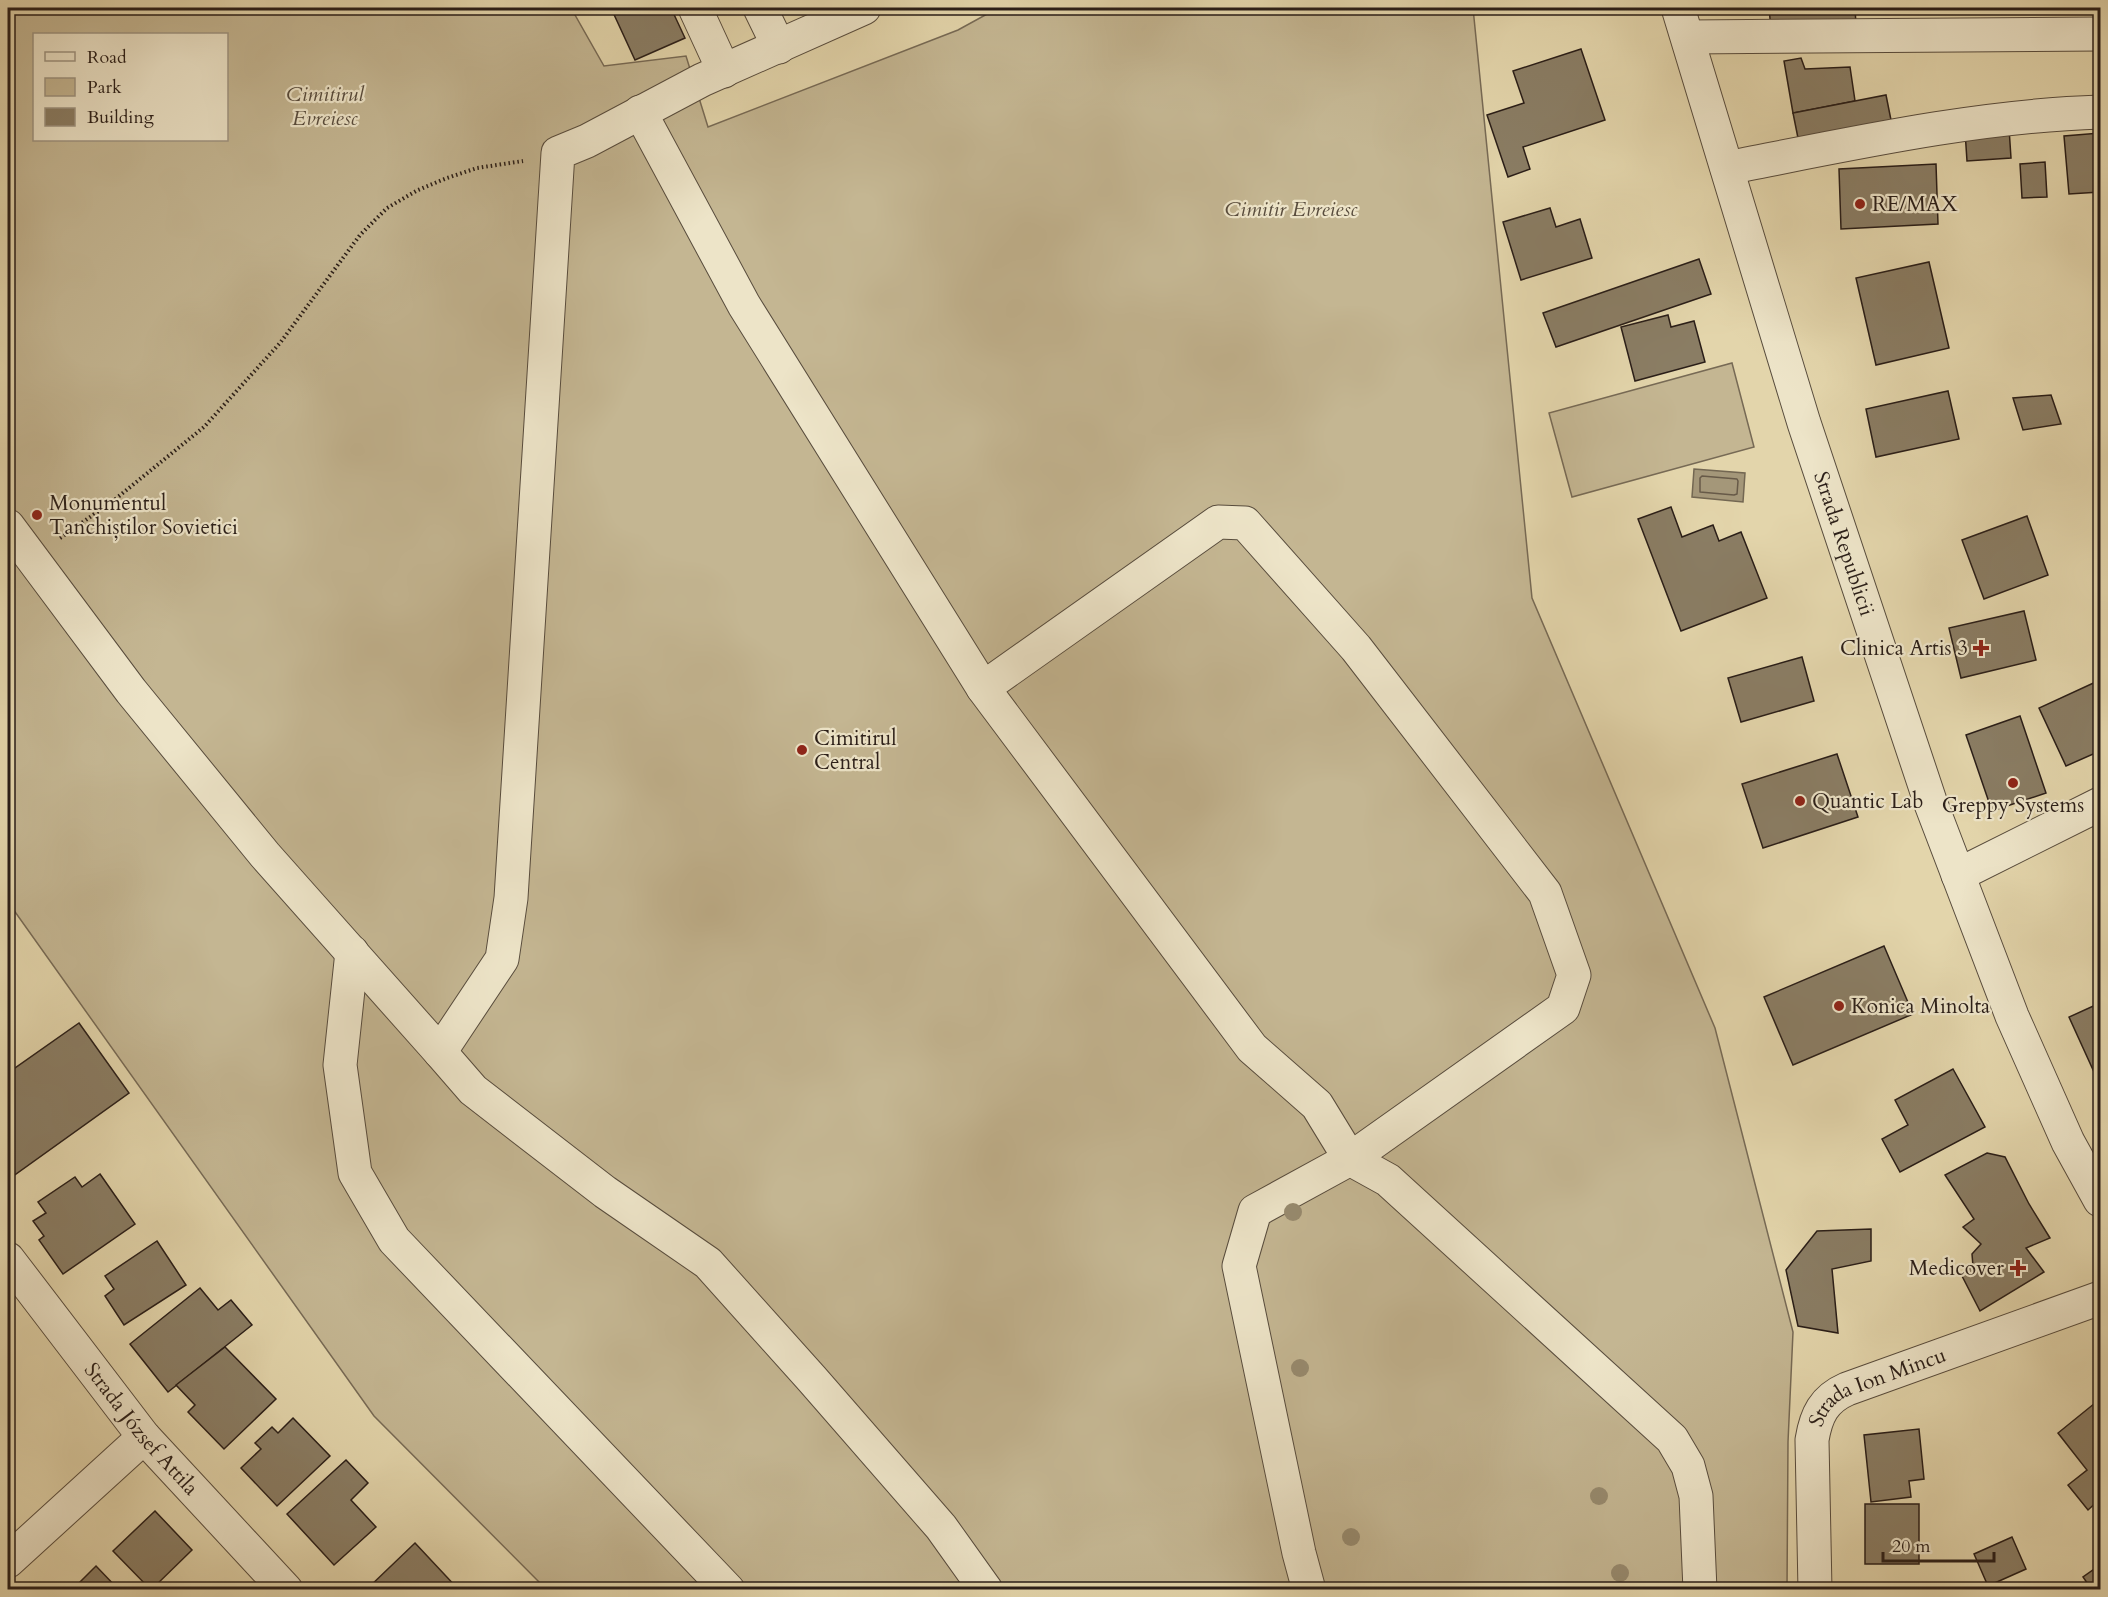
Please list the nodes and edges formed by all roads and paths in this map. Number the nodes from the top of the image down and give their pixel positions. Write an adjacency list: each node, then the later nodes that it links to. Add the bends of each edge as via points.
1 (695, 8): 7 (street)
2 (760, 8): 6 (street)
3 (864, 8): 6 (street)
4 (1683, 22): 5 (street); 11 (street, Strada Republicii)
5 (2100, 34)
6 (779, 47): 7 (street)
7 (713, 75): 8 (street)
8 (640, 112): 10 (street); 14 (street, via 744,304)
9 (2100, 112): 11 (street, via 1926,130)
10 (558, 153): 13 (path, via 477,168 418,190 387,208 360,235 280,343 204,427 113,501); 18 (street, via 511,898 502,959)
11 (1727, 168): 16 (street, Strada Republicii, via 1808,435)
12 (8, 526): 13 (street)
13 (32, 557): 17 (street, via 131,691 265,855)
14 (983, 688): 19 (street, via 1252,1048 1317,1105); 19 (street, via 1218,522 1245,523 1356,648 1545,893 1574,975 1563,1008)
15 (2100, 804): 16 (street)
16 (1958, 875): 20 (street, Strada Republicii, via 2012,1016 2068,1142)
17 (352, 952): 18 (street); 26 (street, via 340,1065 355,1173 394,1240)
18 (440, 1052): 27 (street, via 473,1090 596,1185 708,1263 941,1527)
19 (1350, 1159): 28 (street, via 1255,1211 1239,1266); 29 (street, via 1388,1180 1672,1439 1688,1466 1696,1496)
20 (2100, 1200)
21 (8, 1259): 23 (street, Strada József Attila)
22 (2100, 1298): 30 (street, Strada Ion Mincu, via 1847,1389 1823,1405 1812,1440)
23 (144, 1437): 24 (street); 25 (street, Strada József Attila)
24 (8, 1561)
25 (286, 1590)
26 (728, 1590)
27 (986, 1590)
28 (1309, 1590)
29 (1700, 1590)
30 (1815, 1590)

